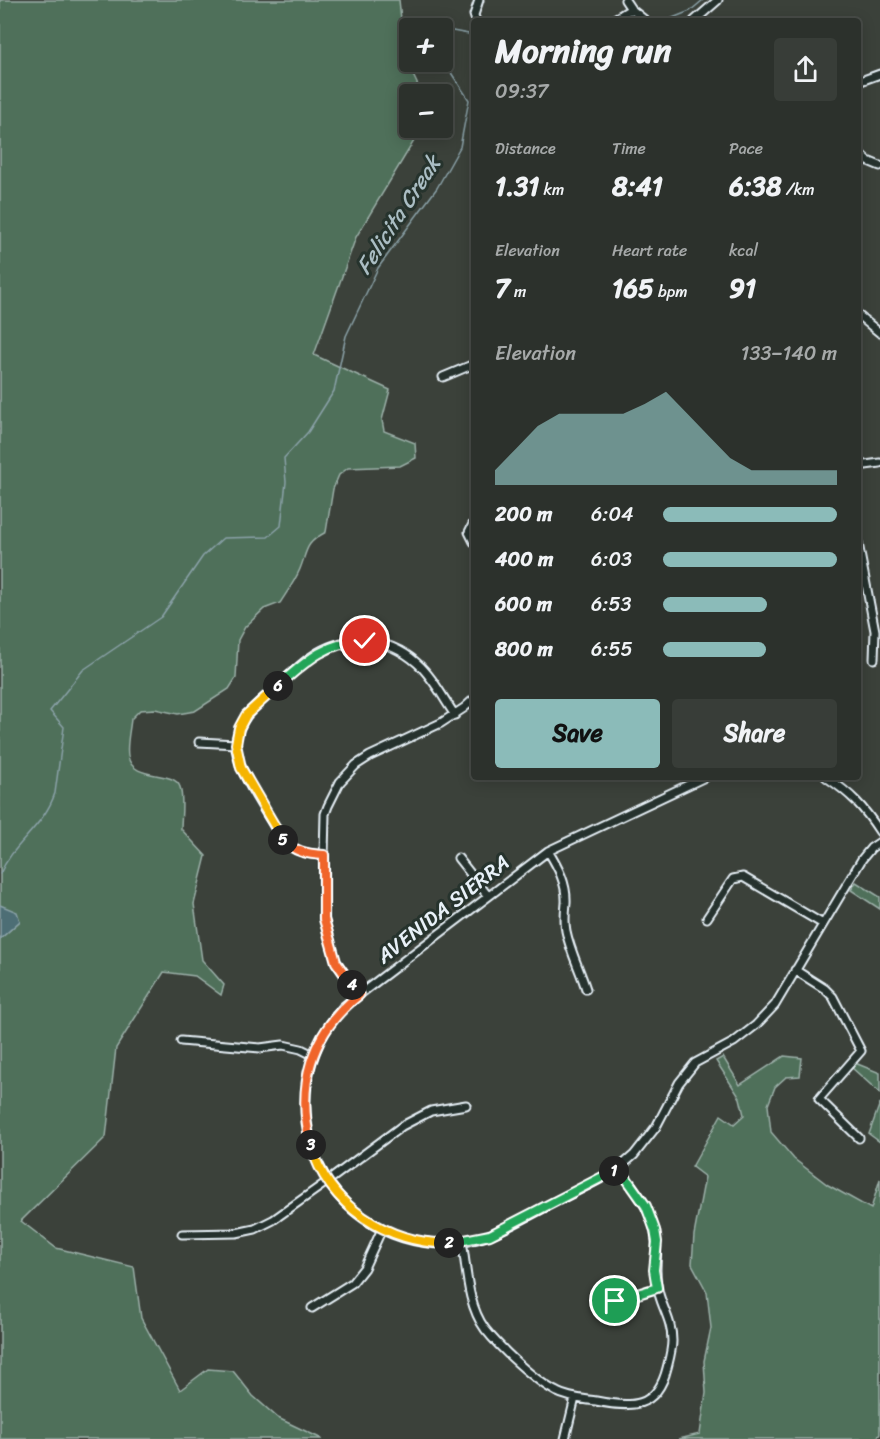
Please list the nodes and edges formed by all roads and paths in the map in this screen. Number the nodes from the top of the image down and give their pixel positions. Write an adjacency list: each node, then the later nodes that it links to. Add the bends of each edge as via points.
1 (479, 0): 5 (street)
2 (625, 0): 4 (street)
3 (718, 0): 8 (street)
4 (631, 9): 6 (street); 7 (street)
5 (475, 18)
6 (616, 18)
7 (642, 18)
8 (697, 18)
9 (880, 74): 10 (street)
10 (861, 81)
11 (861, 154): 12 (street)
12 (880, 166)
13 (861, 317): 14 (street)
14 (880, 333)
15 (471, 365): 16 (street)
16 (443, 377)
17 (880, 463): 18 (street)
18 (861, 466)
19 (861, 559): 20 (street, via 875,631)
20 (874, 659)
21 (471, 702): 22 (street)
22 (455, 715): 24 (street, via 429,677 401,651 386,644 356,641 332,646 311,657 246,715); 30 (street, via 370,756 340,782 326,814)
23 (199, 742): 24 (street)
24 (236, 744): 30 (street, via 241,768 282,839 303,854)
25 (699, 780): 29 (street, AVENIDA SIERRA)
26 (830, 780): 27 (street, via 851,794)
27 (880, 832)
28 (880, 842): 34 (street, AVENIDA SIERRA, via 862,859)
29 (548, 851): 32 (street, AVENIDA SIERRA); 36 (street, via 563,881 566,932)
30 (324, 855): 37 (street, via 324,919 328,938 336,962)
31 (458, 858): 32 (street)
32 (488, 896): 37 (street, AVENIDA SIERRA)
33 (707, 918): 34 (street, via 733,879 742,877)
34 (823, 924): 35 (street, AVENIDA SIERRA)
35 (795, 970): 41 (street, via 833,996 861,1051 819,1099); 42 (street, AVENIDA SIERRA, via 775,1005 756,1026 694,1063 656,1127)
36 (586, 989)
37 (359, 995): 39 (street, AVENIDA SIERRA, via 331,1022)
38 (181, 1041): 39 (street, via 260,1048 283,1045)
39 (313, 1055): 43 (street, AVENIDA SIERRA, via 306,1086 305,1122 313,1152)
40 (466, 1105): 43 (street, via 420,1115)
41 (859, 1138)
42 (619, 1168): 46 (street, AVENIDA SIERRA, via 490,1235); 47 (street, via 646,1206 655,1230)
43 (328, 1181): 44 (street, AVENIDA SIERRA, via 353,1210); 45 (street, via 255,1229)
44 (382, 1229): 46 (street, AVENIDA SIERRA, via 413,1240 446,1244); 49 (street, via 364,1268 352,1283)
45 (182, 1234)
46 (462, 1241): 50 (street, via 471,1299 485,1328 538,1381)
47 (657, 1288): 48 (street); 50 (street, via 671,1324 672,1344 665,1377 656,1394 636,1405 622,1406)
48 (615, 1301)
49 (312, 1308)
50 (575, 1398): 51 (street)
51 (565, 1439)

